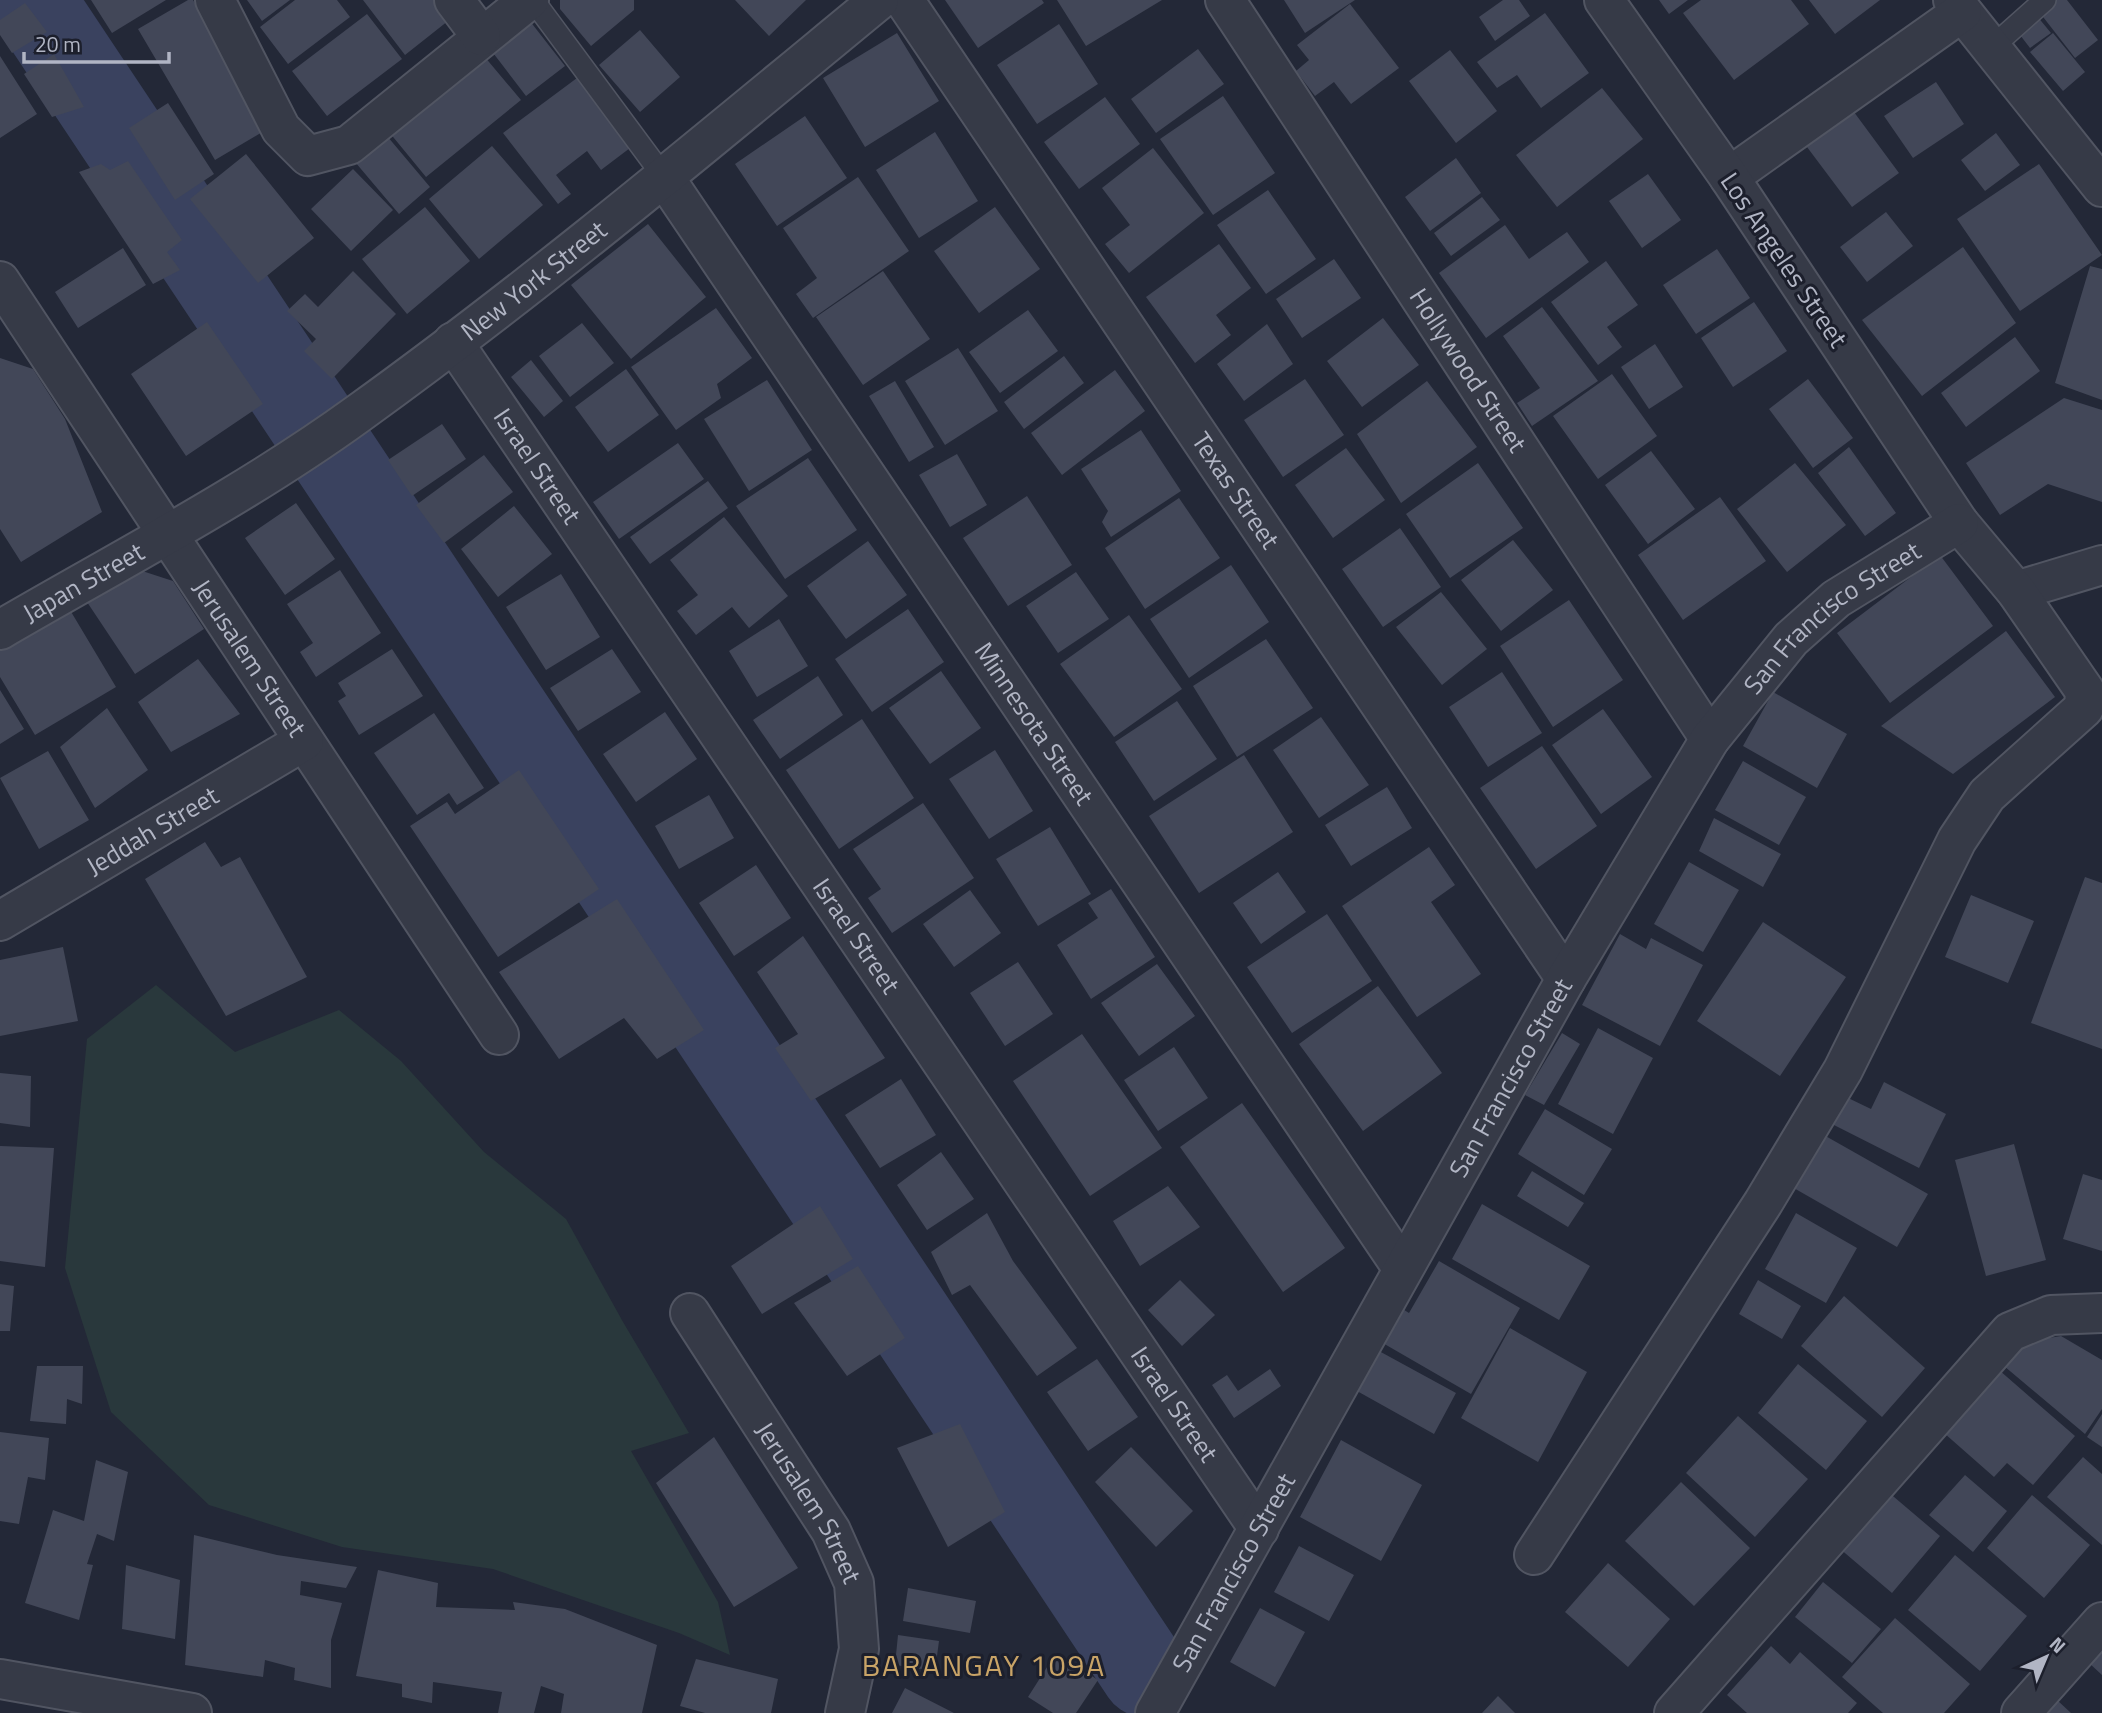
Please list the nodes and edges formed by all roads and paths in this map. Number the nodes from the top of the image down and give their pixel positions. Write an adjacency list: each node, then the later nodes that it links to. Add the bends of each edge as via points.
1 (215, 0): 10 (street, via 281,129 308,156 349,145)
2 (454, 0): 10 (street)
3 (531, 0): 10 (street); 12 (lane)
4 (879, 0): 12 (street, New York Street)
5 (904, 0): 26 (street, Texas Street)
6 (1225, 0): 23 (street, Hollywood Street)
7 (1604, 0): 13 (street, Los Angeles Street)
8 (2045, 0): 11 (lane)
9 (1958, 6): 11 (street); 13 (street)
10 (481, 36)
11 (1991, 48): 14 (street)
12 (664, 177): 17 (street, New York Street); 28 (street, Minnesota Street)
13 (1729, 177): 18 (street, Los Angeles Street)
14 (2102, 187)
15 (0, 281): 16 (street, Jerusalem Street)
16 (11, 320): 19 (street, Jerusalem Street)
17 (453, 342): 19 (street, New York Street, via 306,448); 31 (street, Israel Street)
18 (1959, 523): 21 (street, Los Angeles Street); 23 (street, San Francisco Street, via 1836,598 1791,639)
19 (166, 532): 22 (street, Japan Street); 24 (street, Jerusalem Street)
20 (2102, 565): 21 (street)
21 (2016, 591): 32 (street, Los Angeles Street, via 2085,691 2084,708 1979,806 1957,840 1843,1070 1763,1203)
22 (0, 630)
23 (1710, 739): 26 (street, San Francisco Street)
24 (304, 741): 25 (street, Jeddah Street); 27 (street, Jerusalem Street)
25 (0, 921)
26 (1566, 979): 28 (street, San Francisco Street)
27 (499, 1035)
28 (1403, 1269): 31 (street, San Francisco Street)
29 (690, 1313): 36 (street, Jerusalem Street, via 831,1531 854,1583 859,1649)
30 (2102, 1313): 38 (street, via 2051,1315 2010,1332)
31 (1259, 1529): 37 (street, San Francisco Street)
32 (1534, 1555)
33 (2102, 1622): 39 (street)
34 (0, 1679): 35 (street)
35 (192, 1713)
36 (845, 1713)
37 (1155, 1713)
38 (1674, 1713)
39 (2021, 1713)

